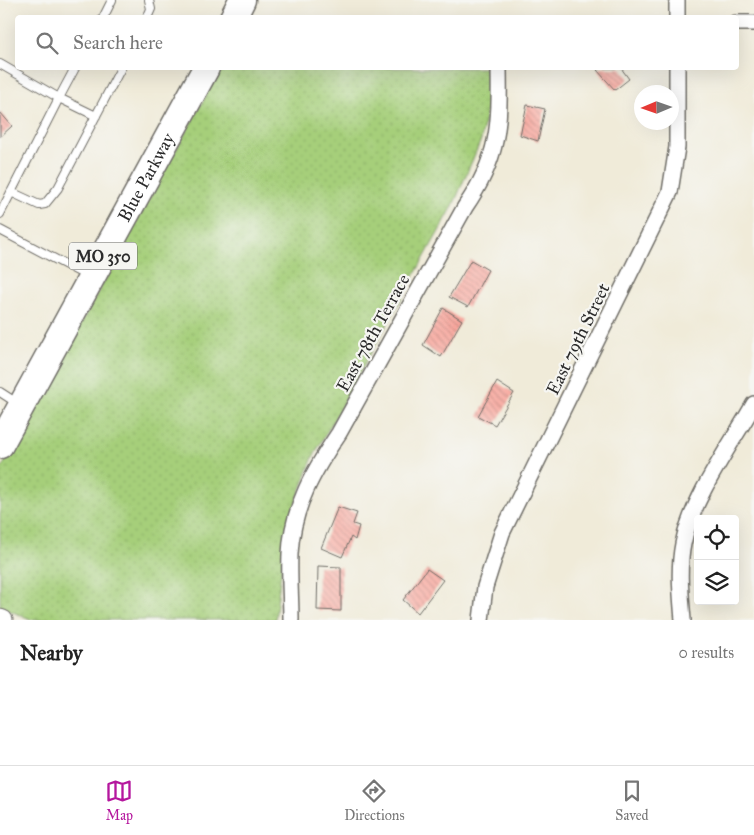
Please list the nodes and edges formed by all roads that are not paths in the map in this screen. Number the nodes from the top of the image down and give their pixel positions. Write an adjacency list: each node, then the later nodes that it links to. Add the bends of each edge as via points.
1 (112, 0): 4 (lane)
2 (149, 0): 5 (lane)
3 (677, 0): 6 (street)
4 (104, 15)
5 (148, 15)
6 (677, 15)
7 (739, 24): 8 (street)
8 (754, 24)
9 (0, 64): 15 (lane)
10 (74, 70): 15 (lane)
11 (120, 70): 16 (lane)
12 (205, 70): 20 (highway, Blue Parkway / MO 350)
13 (498, 70): 24 (street, East 78th Terrace, via 500,118 492,158 482,180 304,493 290,553)
14 (677, 70): 25 (street, East 79th Street, via 678,147 670,192 502,533 485,586)
15 (59, 98): 16 (lane); 17 (lane)
16 (96, 116): 17 (lane, via 58,188 45,204 39,205)
17 (10, 192): 18 (lane)
18 (0, 214)
19 (0, 230): 20 (lane)
20 (90, 278): 21 (highway, Blue Parkway / MO 350)
21 (11, 399): 23 (highway, Blue Parkway / MO 350)
22 (754, 404): 26 (street, via 690,522 683,544 680,572)
23 (0, 445)
24 (291, 620)
25 (481, 620)
26 (683, 620)

